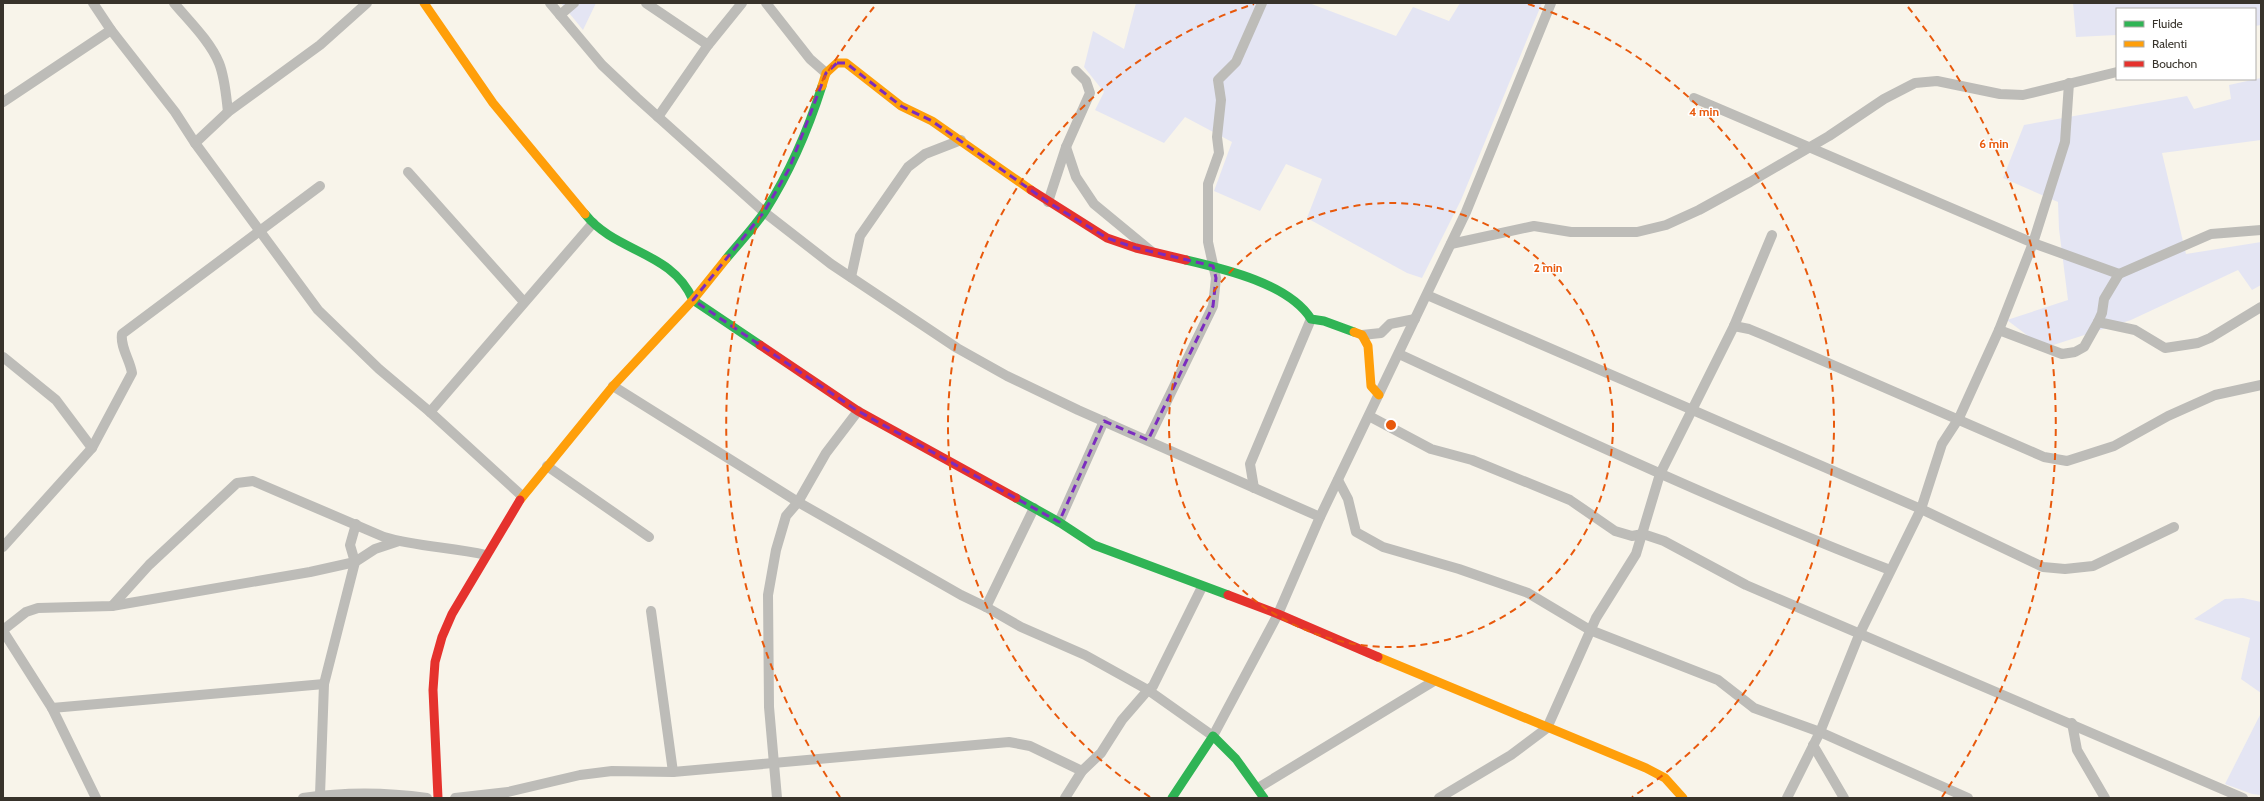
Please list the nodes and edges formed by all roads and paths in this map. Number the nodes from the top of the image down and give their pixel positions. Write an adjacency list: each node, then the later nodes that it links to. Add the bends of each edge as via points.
1 (93, 3): 13 (street)
2 (174, 3): 21 (street, via 210,47 218,62)
3 (367, 3): 21 (street, via 320,45)
4 (424, 3): 31 (street, via 449,43 521,137)
5 (550, 3): 12 (street)
6 (574, 3): 12 (street)
7 (646, 3): 14 (street)
8 (742, 3): 14 (street)
9 (766, 3): 17 (street, via 810,59)
10 (1262, 3): 38 (street, via 1236,62 1218,80 1221,116 1217,137 1219,153 1208,184 1208,242)
11 (1551, 3): 36 (street, via 1514,98)
12 (560, 15): 22 (street, via 602,65)
13 (111, 30): 20 (street); 24 (street, via 175,112)
14 (708, 45): 22 (street)
15 (1076, 71): 25 (street, via 1086,81 1090,94)
16 (2116, 72): 18 (street)
17 (826, 73): 23 (street, via 837,63 846,63 901,106 932,121); 30 (street, via 813,114 789,169)
18 (2069, 83): 26 (street, via 2023,95 2000,94 1937,81 1915,83 1884,99); 35 (street, via 2065,142)
19 (1694, 98): 26 (street)
20 (3, 102)
21 (228, 112): 24 (street)
22 (658, 117): 30 (street)
23 (961, 140): 29 (street); 40 (street, via 925,154 908,167 860,236)
24 (195, 143): 33 (street)
25 (1066, 147): 29 (street); 37 (street, via 1076,177 1094,204)
26 (1808, 148): 35 (street); 36 (street, via 1700,210 1666,225 1630,232 1570,232 1534,226)
27 (408, 172): 43 (street)
28 (320, 186): 33 (street)
29 (1048, 202): 37 (street, via 1107,238)
30 (764, 212): 40 (street); 42 (street)
31 (593, 223): 42 (street, via 621,242 674,269 689,287); 43 (street)
32 (2261, 230): 39 (street, via 2211,234)
33 (261, 232): 58 (street, via 318,310); 63 (street, via 122,334 120,342 130,362 132,373)
34 (1772, 235): 48 (street)
35 (2033, 243): 39 (street); 49 (street)
36 (1451, 244): 41 (street)
37 (1151, 252): 38 (street)
38 (1213, 266): 45 (street, via 1274,288 1304,308); 62 (street, via 1216,278 1213,306)
39 (2119, 274): 47 (street, via 2104,299)
40 (851, 277): 61 (street, via 957,348 1007,376)
41 (1427, 295): 46 (street); 56 (street)
42 (693, 300): 54 (street); 57 (street)
43 (524, 302): 58 (street)
44 (2261, 307): 47 (street, via 2210,338 2165,348 2135,330)
45 (1311, 319): 50 (street); 67 (street, via 1250,464)
46 (1415, 319): 50 (street, via 1390,324 1381,332); 51 (street)
47 (2098, 322): 49 (street, via 2084,347 2075,352 2062,354)
48 (1734, 326): 56 (street); 60 (street, via 1755,331)
49 (1999, 330): 60 (street)
50 (1362, 335): 55 (street, via 1368,346 1369,379 1371,386)
51 (1399, 354): 55 (street); 65 (street)
52 (3, 357): 63 (street, via 56,400)
53 (2261, 385): 60 (street, via 2215,395 2168,416 2114,446 2067,461 2044,457)
54 (613, 386): 64 (street); 69 (street)
55 (1379, 395): 59 (street)
56 (1694, 410): 65 (street); 71 (street)
57 (858, 411): 69 (street, via 826,453); 70 (street)
58 (430, 412): 68 (street)
59 (1369, 416): 66 (street); 76 (street, via 1431,449 1472,460 1570,500 1615,531 1632,536)
60 (1959, 418): 71 (street, via 1942,444)
61 (1104, 421): 62 (street); 73 (street)
62 (1148, 440): 67 (street)
63 (92, 448): 79 (street)
64 (547, 466): 68 (street); 77 (street)
65 (1660, 474): 76 (street); 82 (street)
66 (1338, 480): 72 (street); 89 (street, via 1348,499 1356,532 1382,547 1459,569 1528,593)
67 (1254, 488): 72 (street)
68 (522, 496): 80 (street)
69 (798, 502): 85 (street, via 961,596); 100 (street, via 786,516 780,534 768,595 769,707)
70 (1034, 508): 73 (street); 85 (street)
71 (1921, 509): 75 (street, via 2043,567 2065,569 2093,566); 82 (street)
72 (1320, 517): 87 (street)
73 (1059, 522): 83 (street, via 1094,545)
74 (356, 524): 78 (street); 81 (street, via 350,545); 84 (street, via 253,481 237,483 149,565)
75 (2174, 527)
76 (1643, 534): 89 (street, via 1636,554); 90 (street, via 1664,541 1746,585)
77 (649, 537)
78 (399, 541): 80 (street, via 444,546); 81 (street, via 375,549)
79 (3, 547)
80 (486, 555): 108 (street, via 442,637 435,662 433,690)
81 (355, 562): 84 (street); 92 (street)
82 (1890, 570): 90 (street)
83 (1202, 586): 87 (street); 93 (street, via 1153,686)
84 (112, 606): 88 (street, via 38,608 26,612)
85 (986, 607): 93 (street, via 1021,627 1085,655)
86 (651, 611): 102 (street)
87 (1278, 614): 91 (street); 98 (street)
88 (3, 630): 94 (street)
89 (1590, 630): 96 (street); 97 (street, via 1718,680 1754,708)
90 (1859, 635): 95 (street); 97 (street)
91 (1434, 681): 96 (street); 103 (street)
92 (324, 684): 94 (street); 104 (street)
93 (1148, 690): 98 (street); 101 (street, via 1122,720 1101,753)
94 (52, 708): 105 (street)
95 (2072, 723): 119 (street, via 2077,750); 120 (street)
96 (1547, 728): 114 (street, via 1510,755); 115 (street, via 1646,768 1665,778)
97 (1820, 732): 99 (street); 118 (street)
98 (1213, 736): 103 (street, via 1236,759); 112 (street)
99 (1813, 745): 116 (street); 117 (street)
100 (773, 764): 101 (street, via 1009,742 1030,746); 102 (street); 110 (street)
101 (1082, 771): 111 (street)
102 (673, 772): 109 (street, via 612,771 580,775 508,792)
103 (1258, 788): 113 (street)
104 (320, 796): 106 (street); 107 (street, via 387,794)
105 (96, 798)
106 (303, 798)
107 (427, 798)
108 (438, 798)
109 (455, 798)
110 (777, 798)
111 (1065, 798)
112 (1172, 798)
113 (1264, 798)
114 (1438, 798)
115 (1683, 798)
116 (1788, 798)
117 (1844, 798)
118 (1968, 798)
119 (2105, 798)
120 (2243, 798)

